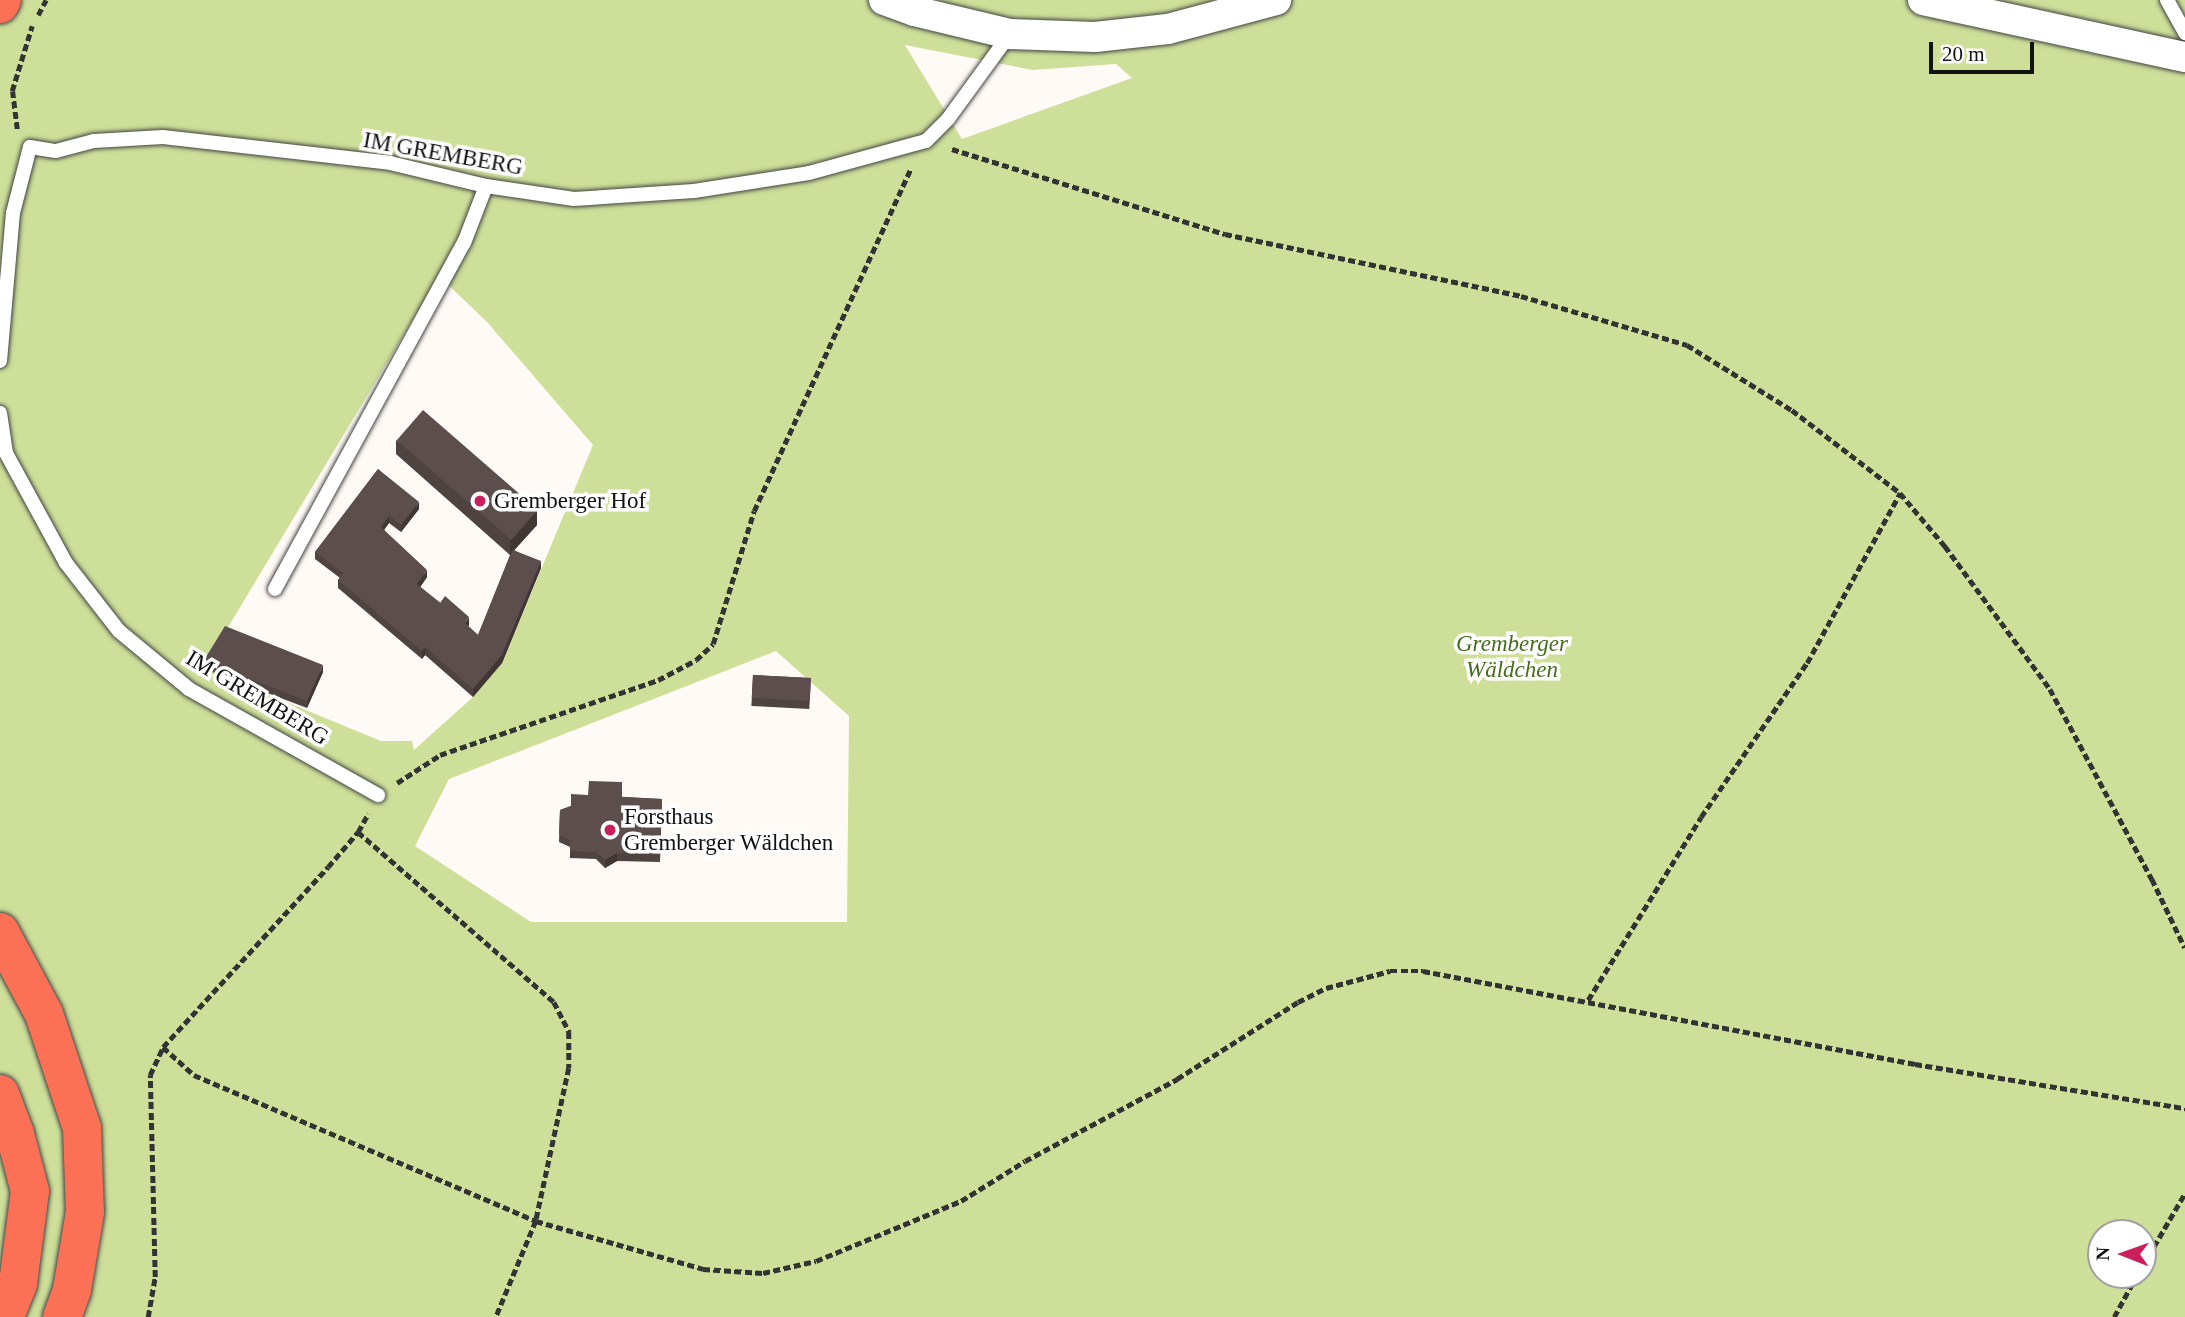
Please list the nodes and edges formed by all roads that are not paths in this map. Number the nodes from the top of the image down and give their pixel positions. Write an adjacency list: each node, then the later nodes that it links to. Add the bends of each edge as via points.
1 (884, 0): 6 (street)
2 (1276, 0): 6 (street, via 1168,29 1095,37)
3 (1923, 0): 7 (street)
4 (2167, 0): 5 (lane)
5 (2185, 33)
6 (1010, 34): 8 (lane, IM GREMBERG, via 948,119 926,141 809,173 694,191 574,199)
7 (2185, 57)
8 (486, 186): 9 (lane, IM GREMBERG, via 390,163 163,137 94,141 56,151 30,146 13,212); 11 (lane, via 464,243)
9 (0, 361)
10 (0, 413): 12 (lane, IM GREMBERG, via 6,453 66,563 119,631 189,689)
11 (275, 589)
12 (378, 795)
13 (0, 932): 16 (highway, via 44,1014 82,1128 85,1212 72,1290)
14 (0, 1094): 15 (highway, via 30,1191 18,1284)
15 (5, 1317)
16 (62, 1317)

